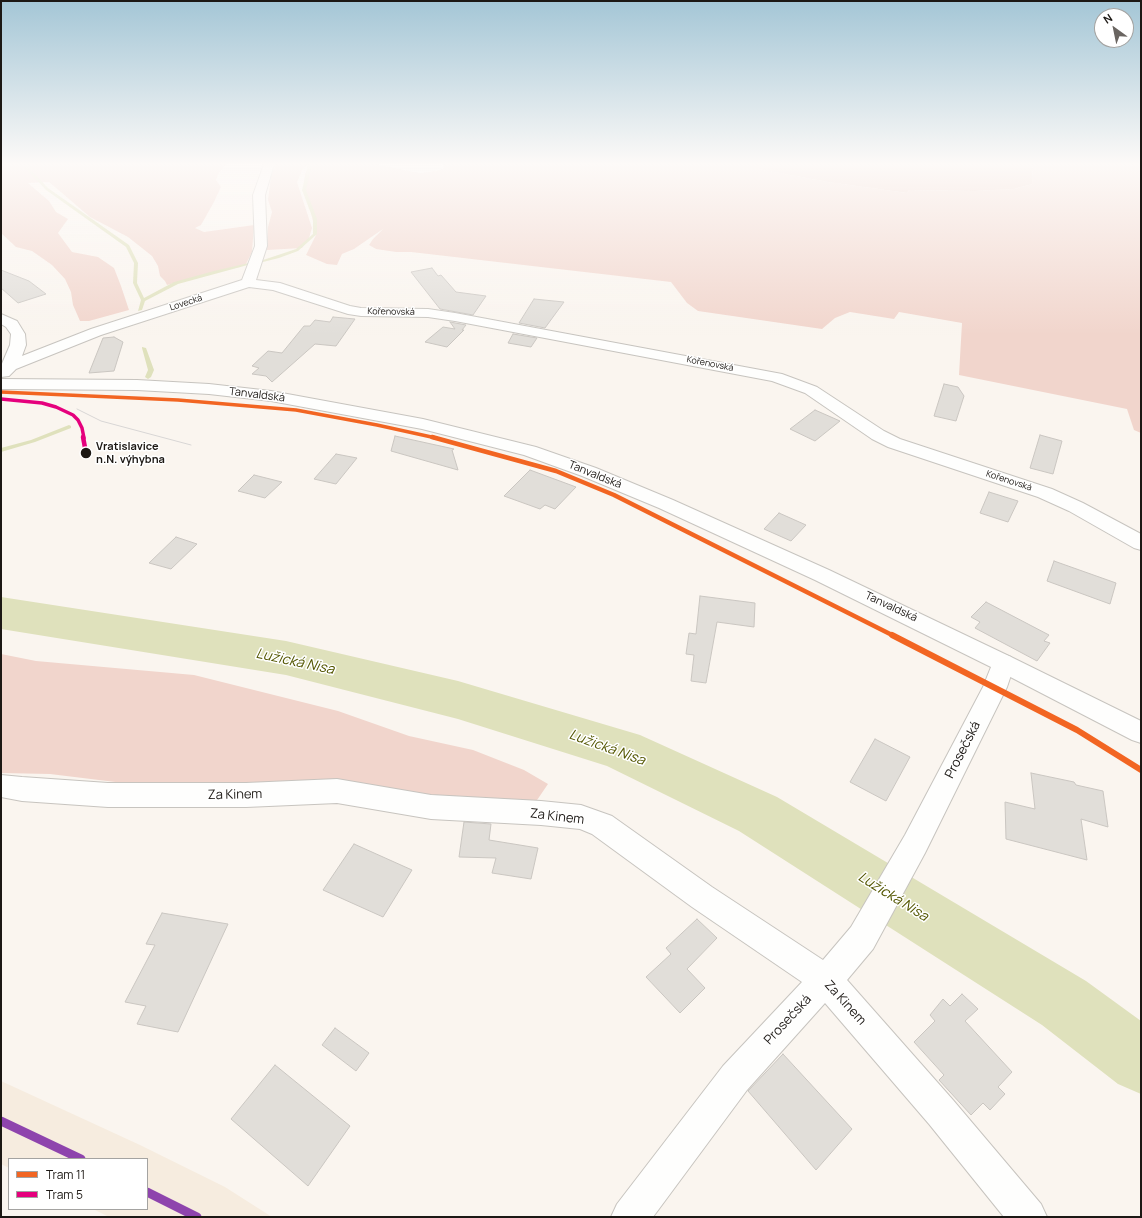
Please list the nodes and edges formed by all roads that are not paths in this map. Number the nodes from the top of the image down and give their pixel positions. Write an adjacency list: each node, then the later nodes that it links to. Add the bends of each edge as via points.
1 (260, 221): 2 (street, via 260,246)
2 (248, 282): 4 (street, Lovecká, via 96,332); 5 (street, Kořenovská, via 275,286 348,310 455,316 776,377 811,390 894,443 1045,493)
3 (1, 318): 4 (street, via 12,324 18,334 18,345)
4 (4, 375): 6 (street, Tanvaldská, via 259,394 424,424 530,451 666,504 822,575)
5 (1141, 543)
6 (1004, 663): 7 (street, Tanvaldská); 9 (street, Prosečská, via 995,687 915,844 862,938)
7 (1141, 734)
8 (1, 786): 9 (street, Za Kinem, via 108,795 246,795 337,791 431,807 581,817 602,825 702,897)
9 (826, 980): 10 (street, Prosečská, via 797,1008 735,1078); 11 (street, Za Kinem, via 942,1112)
10 (630, 1217)
11 (1028, 1217)

